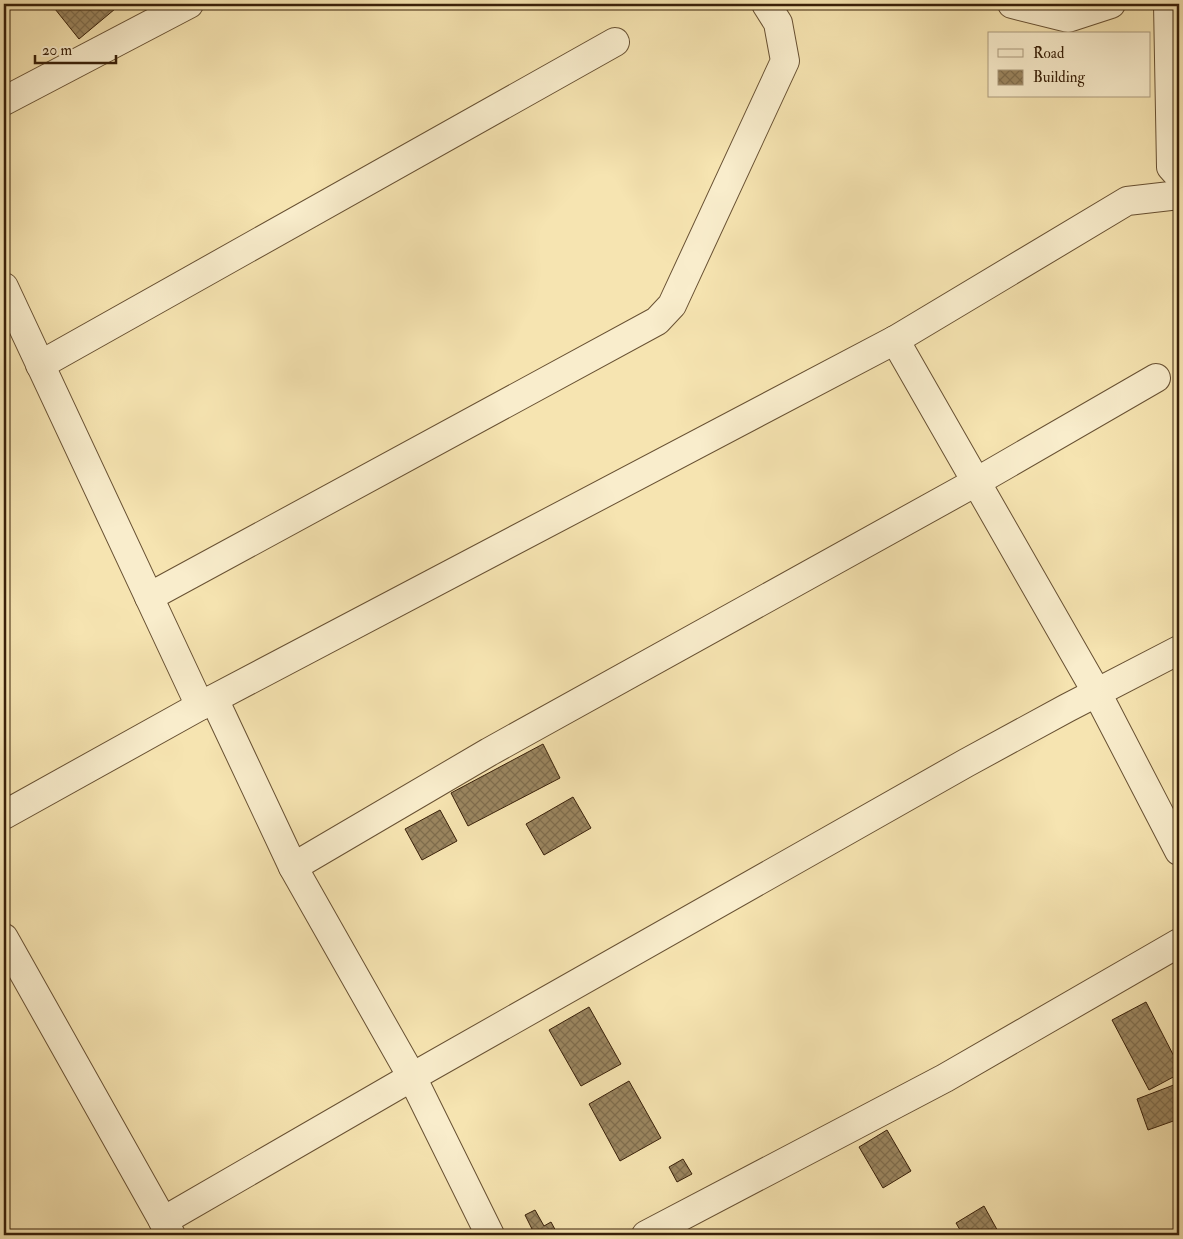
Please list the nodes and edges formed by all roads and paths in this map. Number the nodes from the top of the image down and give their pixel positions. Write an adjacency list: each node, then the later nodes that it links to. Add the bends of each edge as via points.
1 (766, 4): 15 (street, via 778,23 785,61 672,305 662,315)
2 (1012, 4): 3 (street, via 1068,18)
3 (1111, 4)
4 (1168, 4): 8 (street, via 1171,167)
5 (179, 6): 7 (street)
6 (615, 42): 12 (street)
7 (4, 101)
8 (1179, 176)
9 (1179, 195): 11 (street, via 1127,201)
10 (4, 287): 12 (street)
11 (895, 340): 14 (street); 18 (street)
12 (40, 365): 15 (street)
13 (1156, 378): 14 (street)
14 (976, 482): 17 (street); 21 (street, via 489,752)
15 (149, 597): 18 (street)
16 (1179, 650): 17 (street)
17 (1097, 693): 20 (street); 24 (street, via 966,763)
18 (207, 702): 19 (street); 21 (street)
19 (4, 815)
20 (1179, 850)
21 (293, 867): 24 (street)
22 (4, 938): 25 (street)
23 (1179, 943): 27 (street, via 945,1078)
24 (412, 1077): 25 (street); 26 (street)
25 (167, 1228)
26 (490, 1235)
27 (646, 1235)

